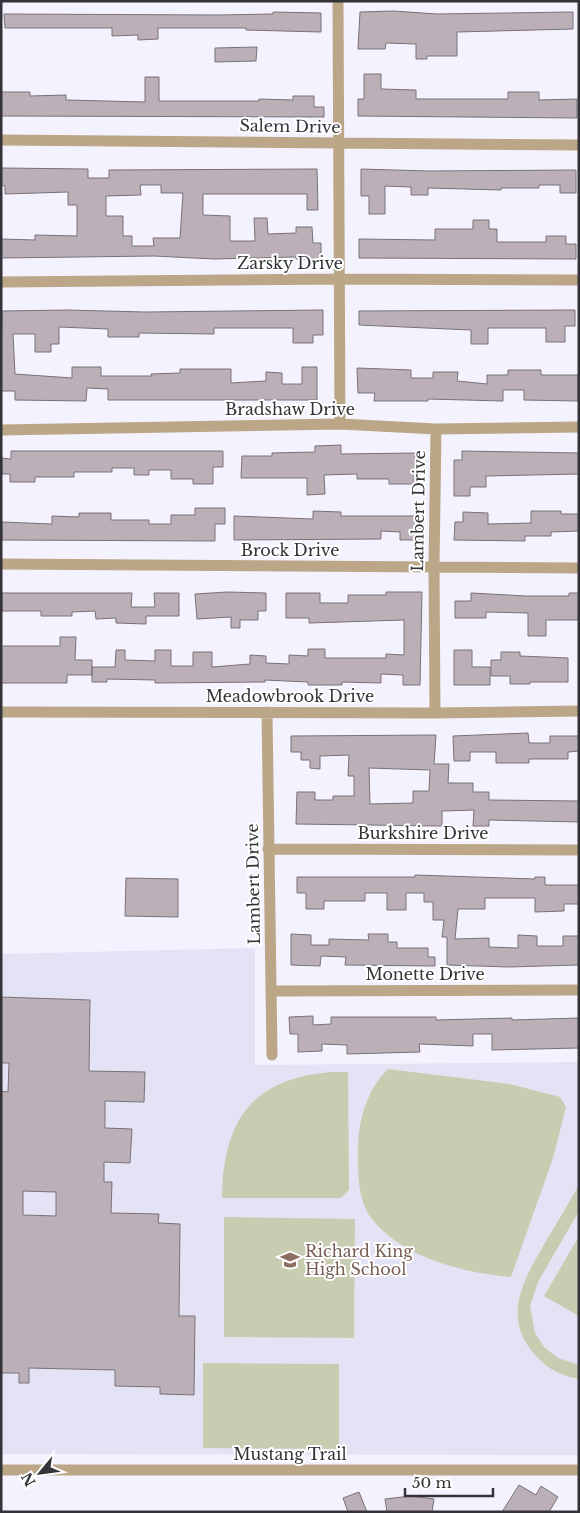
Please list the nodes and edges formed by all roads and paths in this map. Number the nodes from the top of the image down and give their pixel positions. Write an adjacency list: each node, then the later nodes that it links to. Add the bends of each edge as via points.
1 (338, 1): 3 (street)
2 (1, 140): 3 (street, Salem Drive)
3 (337, 143): 4 (street, Salem Drive); 5 (street)
4 (579, 145)
5 (340, 279): 6 (street, Zarsky Drive); 7 (street, Zarsky Drive); 8 (street)
6 (579, 280)
7 (1, 282)
8 (340, 424): 10 (street, Bradshaw Drive); 11 (street, Bradshaw Drive)
9 (579, 427): 10 (street, Bradshaw Drive)
10 (436, 429): 13 (street, Lambert Drive)
11 (1, 430)
12 (1, 564): 13 (street, Brock Drive)
13 (434, 568): 14 (street, Brock Drive); 18 (street, Lambert Drive)
14 (579, 568)
15 (579, 711): 18 (street, Meadowbrook Drive)
16 (1, 712): 17 (street, Meadowbrook Drive)
17 (267, 712): 18 (street, Meadowbrook Drive); 19 (street, Lambert Drive)
18 (435, 714)
19 (268, 849): 20 (street, Burkshire Drive); 22 (street, Lambert Drive)
20 (579, 850)
21 (579, 990): 22 (street, Monette Drive)
22 (272, 991): 23 (street, Lambert Drive)
23 (272, 1055)
24 (1, 1470): 25 (street, Mustang Trail)
25 (579, 1470)

